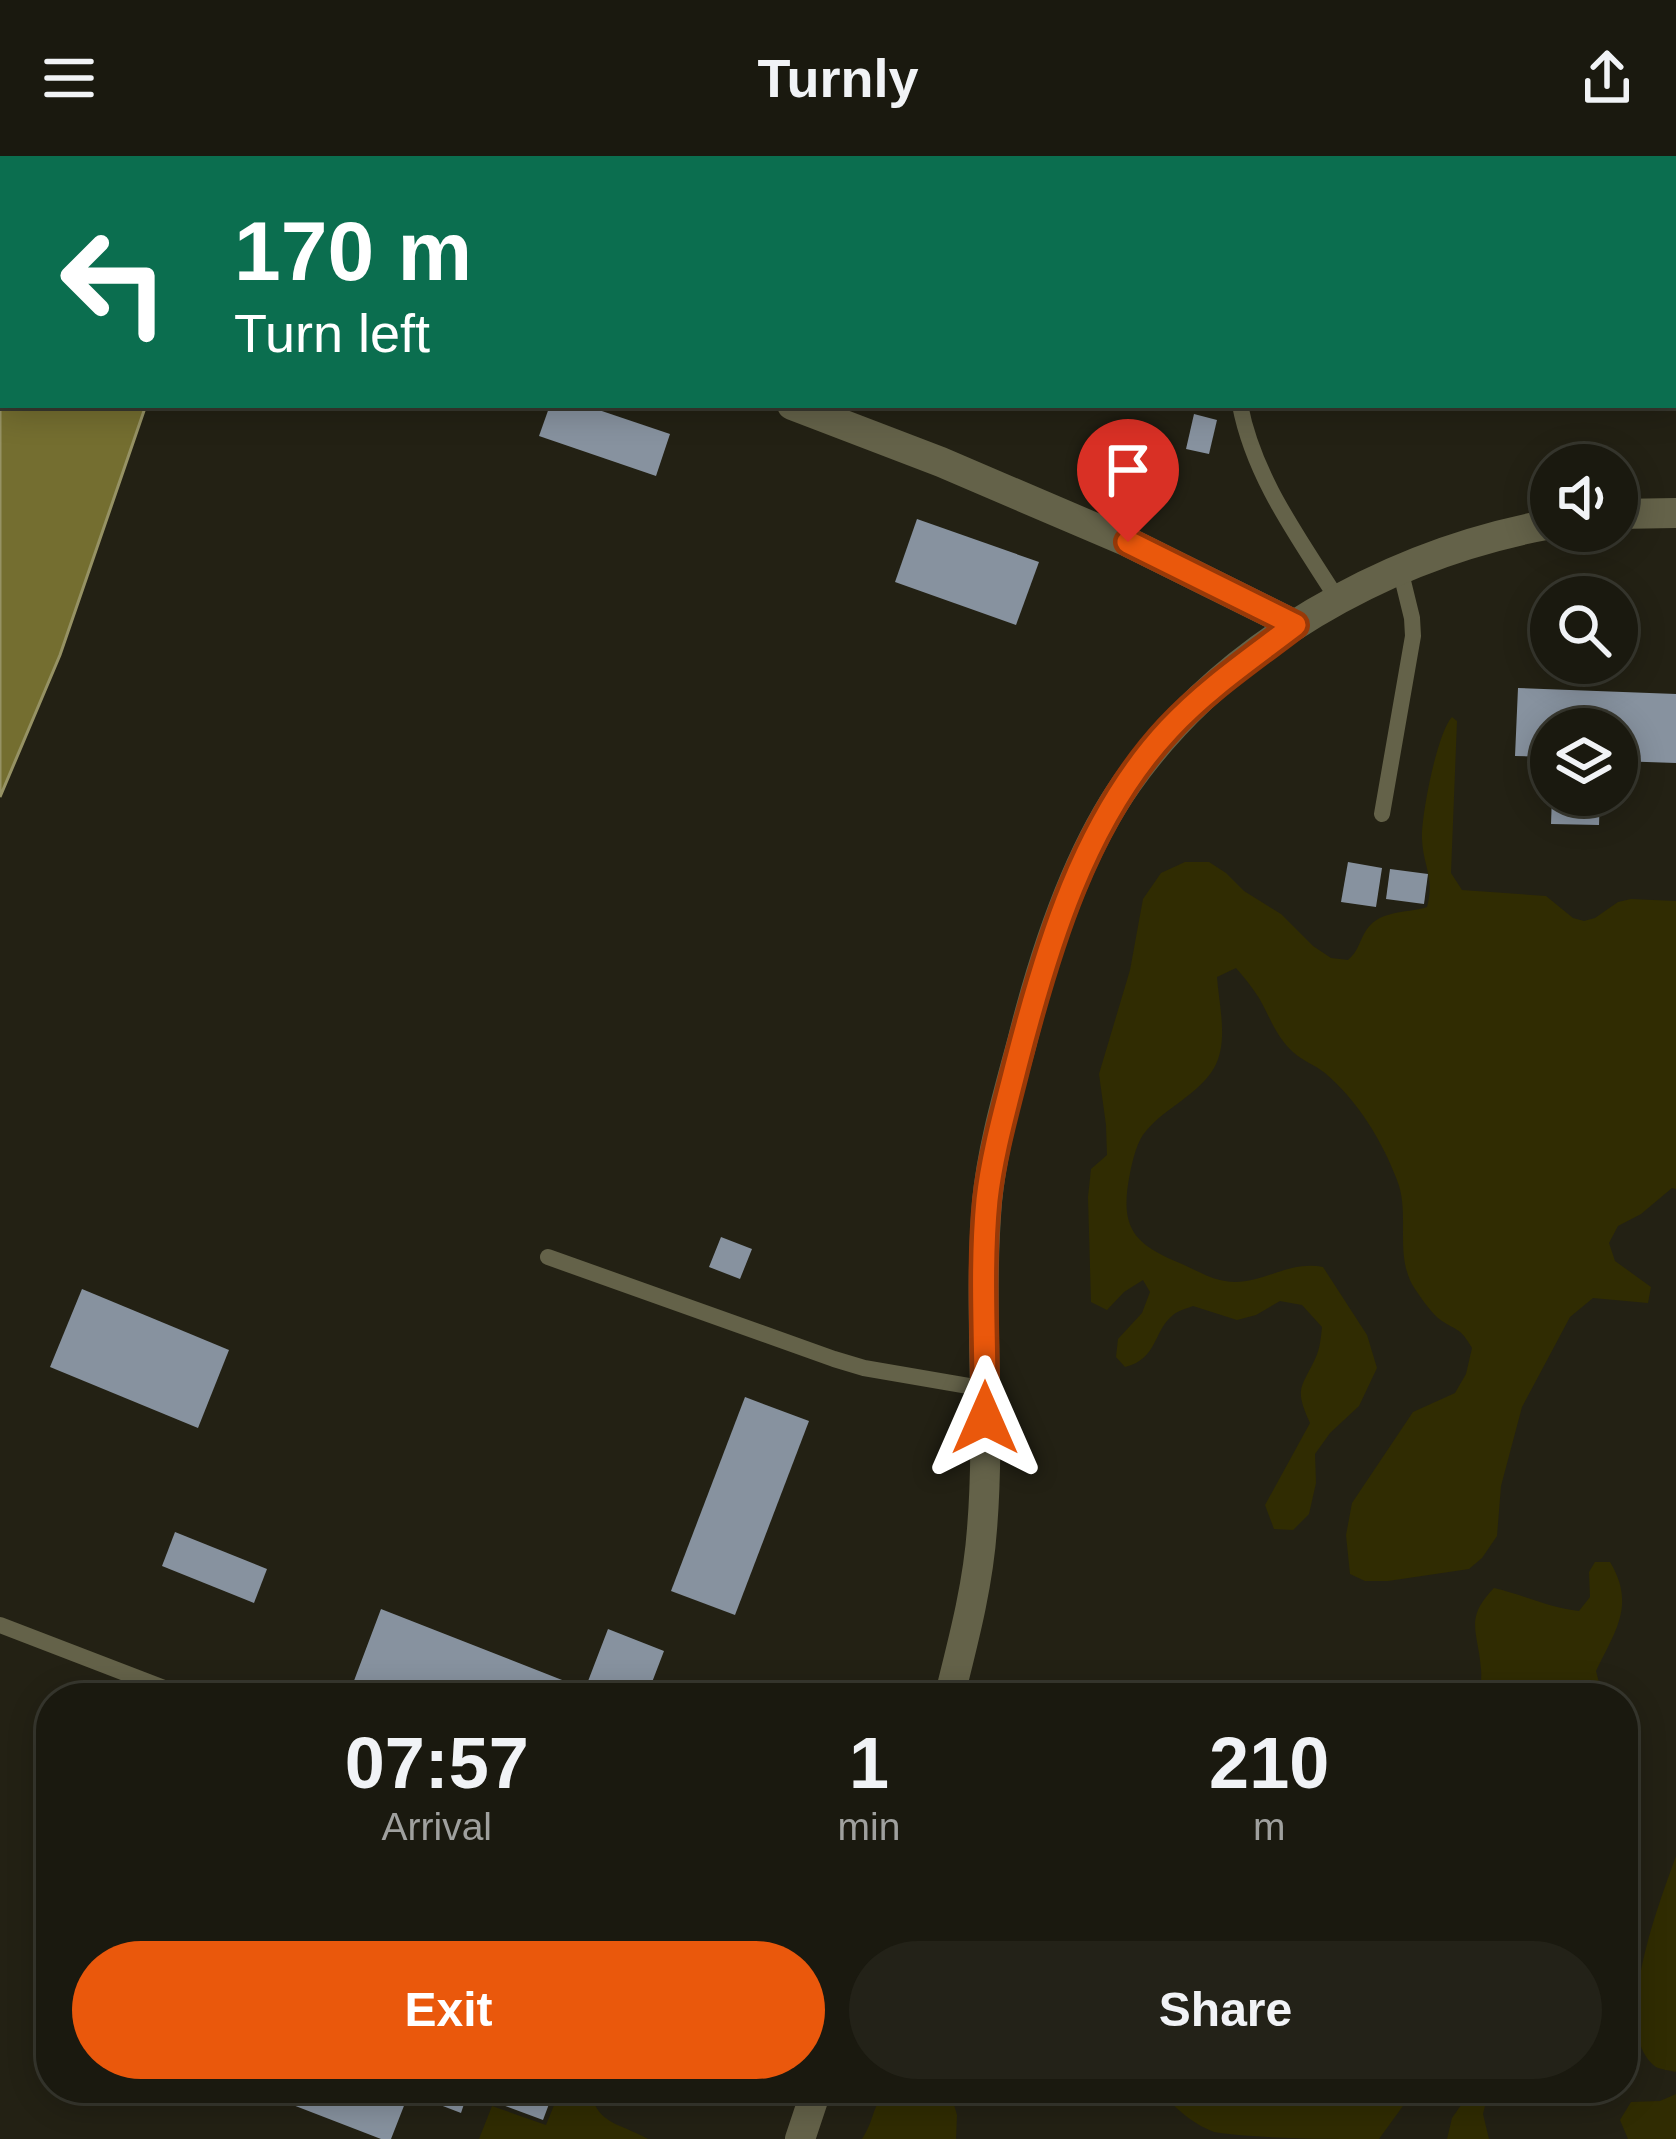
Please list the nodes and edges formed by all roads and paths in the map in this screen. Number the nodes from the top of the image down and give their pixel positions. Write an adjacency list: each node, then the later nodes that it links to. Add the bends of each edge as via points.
1 (800, 408): 8 (street, via 1128,542)
2 (1241, 408): 7 (lane, via 1255,460)
3 (1676, 513): 4 (street)
4 (1638, 514)
5 (1530, 528): 6 (street)
6 (1400, 569): 7 (street); 9 (lane, via 1413,635)
7 (1338, 600): 8 (street)
8 (1295, 625): 11 (street, via 1168,730 1125,786 1083,863 1037,982 987,1198)
9 (1382, 814)
10 (548, 1257): 11 (lane, via 834,1359)
11 (986, 1390): 14 (street, via 982,1530)
12 (0, 1625): 13 (lane)
13 (151, 1683)
14 (954, 1683)
15 (812, 2103): 16 (street)
16 (800, 2139)

